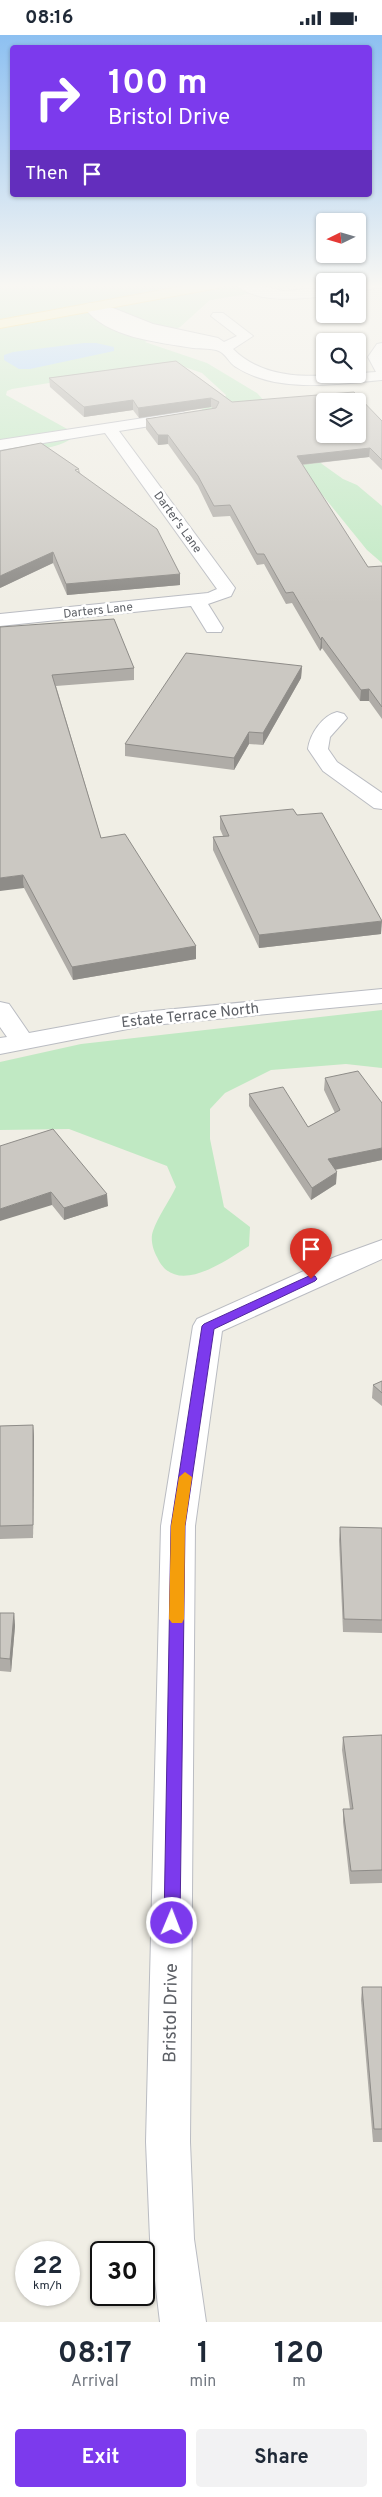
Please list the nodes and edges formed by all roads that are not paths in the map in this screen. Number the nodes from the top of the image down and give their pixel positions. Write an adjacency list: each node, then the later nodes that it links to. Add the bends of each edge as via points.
1 (202, 415): 2 (street)
2 (110, 429): 3 (street); 4 (street, Darter's Lane, via 226,588 220,595)
3 (0, 445)
4 (197, 600): 5 (street, Darters Lane); 6 (street)
5 (0, 620)
6 (214, 629)
7 (337, 719): 8 (street, via 319,740 317,751 332,769 372,793)
8 (382, 803)
9 (382, 995): 11 (street, Estate Terrace North, via 143,1019)
10 (0, 1009): 11 (street)
11 (12, 1044)
12 (382, 1249): 13 (street, Bristol Drive, via 208,1326 178,1526 168,2142 172,2239)
13 (183, 2322)

